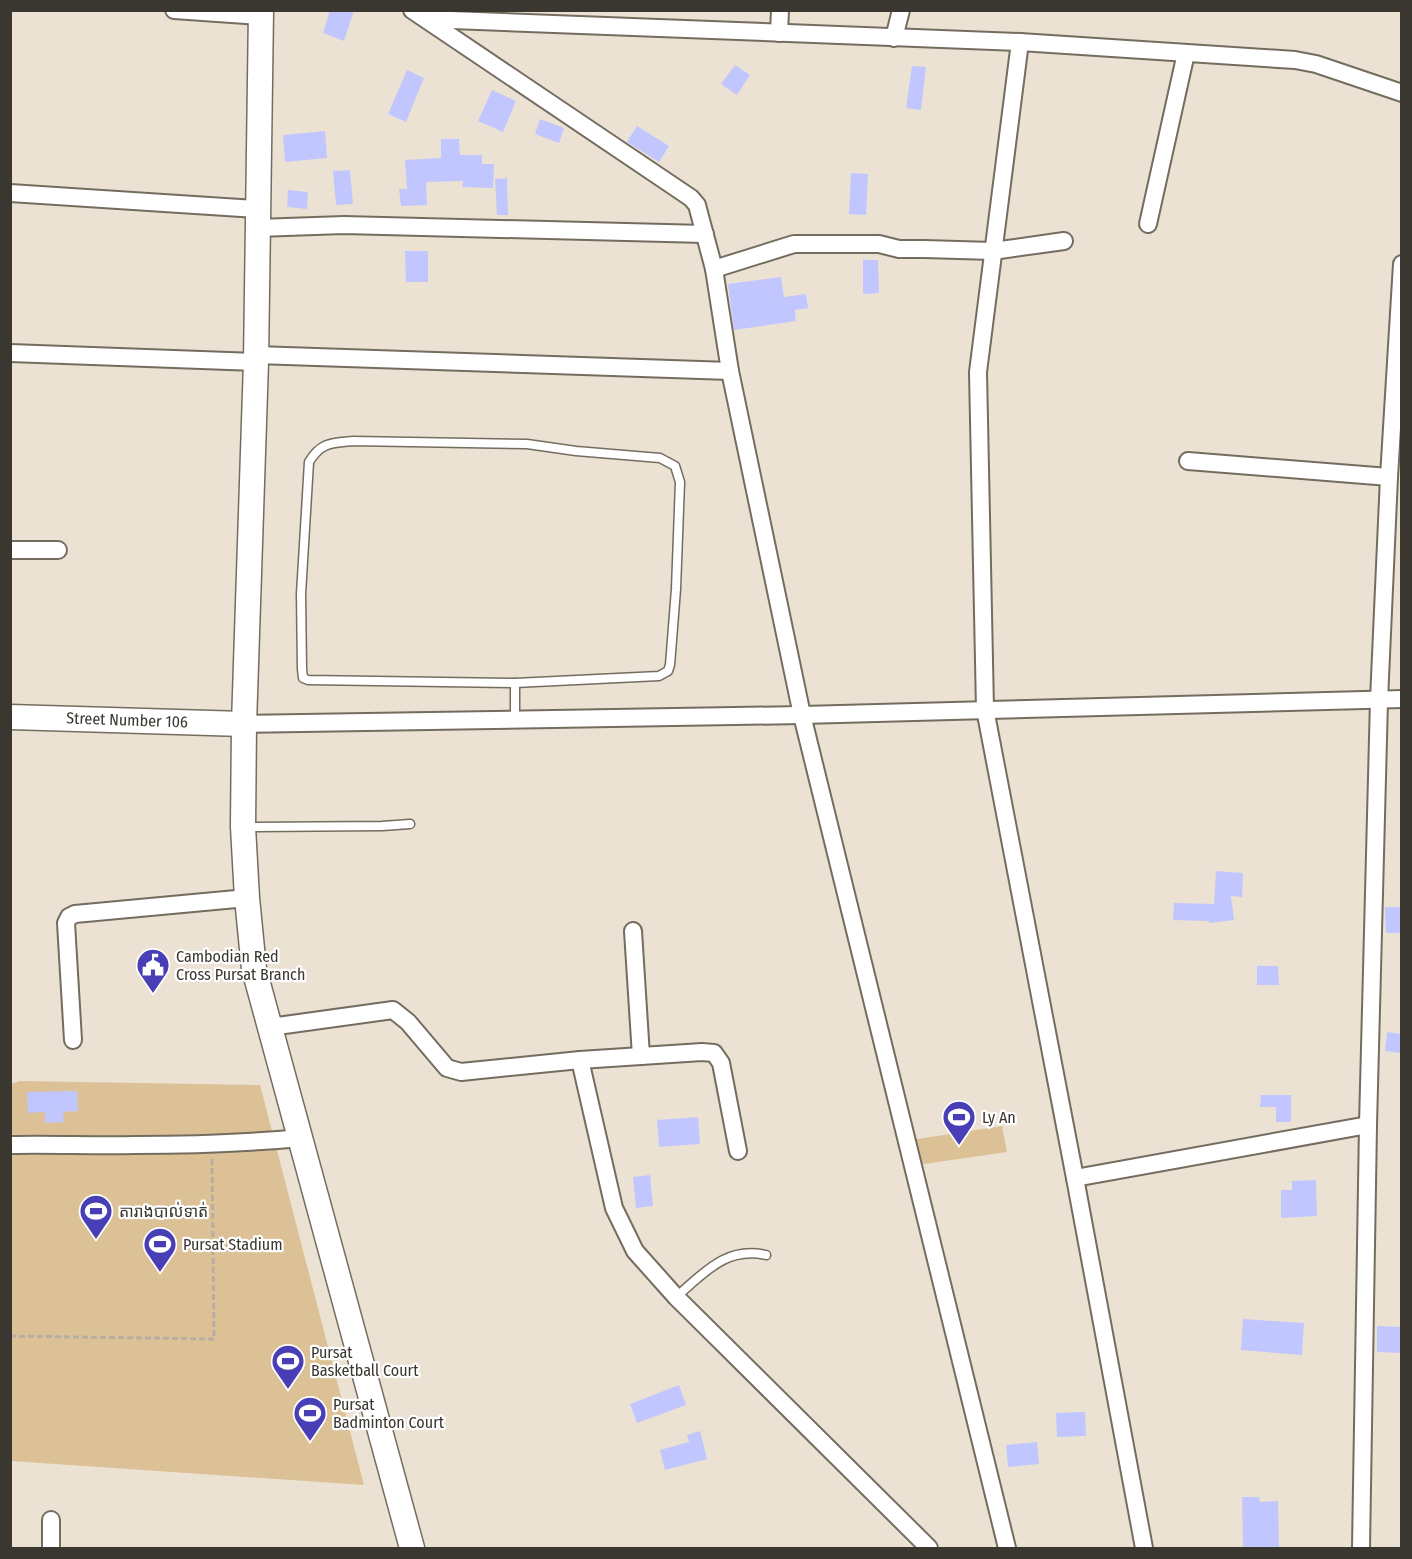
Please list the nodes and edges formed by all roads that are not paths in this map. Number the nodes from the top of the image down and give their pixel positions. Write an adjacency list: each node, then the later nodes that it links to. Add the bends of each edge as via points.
1 (174, 10): 5 (street)
2 (550, 10): 7 (street)
3 (780, 10): 8 (street)
4 (901, 10): 9 (street)
5 (261, 13): 14 (street)
6 (418, 15): 7 (street); 16 (street, via 691,198)
7 (561, 25): 8 (street)
8 (779, 33): 9 (street)
9 (894, 38): 10 (street)
10 (1020, 42): 11 (street); 18 (street)
11 (1186, 53): 12 (street, via 1295,60); 15 (street)
12 (1401, 93)
13 (10, 193): 14 (street)
14 (257, 219): 16 (street, via 344,225); 23 (street)
15 (1148, 224)
16 (705, 234): 20 (street)
17 (1064, 241): 18 (street)
18 (993, 251): 20 (street, via 794,244); 33 (street, via 978,372)
19 (1401, 264): 21 (street)
20 (714, 269): 24 (street)
21 (1401, 279): 25 (street)
22 (10, 353): 23 (street)
23 (256, 358): 24 (street); 37 (street)
24 (730, 371): 34 (street)
25 (1397, 397): 27 (street)
26 (1188, 460): 27 (street)
27 (1389, 477): 32 (street)
28 (10, 550): 29 (street)
29 (58, 550)
30 (515, 683): 30 (lane, via 659,675 668,671 678,541 680,482 675,466 660,458 527,444 353,441 330,443 315,452 309,462 301,594 303,678); 36 (lane)
31 (1401, 699): 32 (street)
32 (1379, 700): 33 (street); 46 (street)
33 (984, 710): 34 (street); 50 (street)
34 (802, 715): 36 (street); 57 (street)
35 (10, 717): 37 (street, Street Number 106)
36 (514, 719): 37 (street)
37 (244, 723): 39 (street)
38 (410, 824): 39 (lane)
39 (243, 827): 40 (street)
40 (247, 898): 42 (street, via 254,969); 43 (street, via 69,917 66,923)
41 (633, 931): 44 (street)
42 (270, 1027): 45 (street, via 393,1010 447,1068 461,1072); 47 (street)
43 (74, 1040)
44 (641, 1056): 45 (street); 49 (street, via 714,1053 721,1063)
45 (580, 1060): 52 (street, via 614,1208 634,1251)
46 (1368, 1125): 50 (street); 59 (street)
47 (301, 1138): 48 (street, via 248,1143); 55 (street)
48 (10, 1145)
49 (738, 1151)
50 (1076, 1178): 58 (street)
51 (766, 1255): 52 (lane, via 754,1252 726,1258)
52 (676, 1297): 56 (street)
53 (51, 1520): 54 (street)
54 (51, 1548)
55 (412, 1548)
56 (929, 1548)
57 (1007, 1548)
58 (1144, 1548)
59 (1361, 1548)

